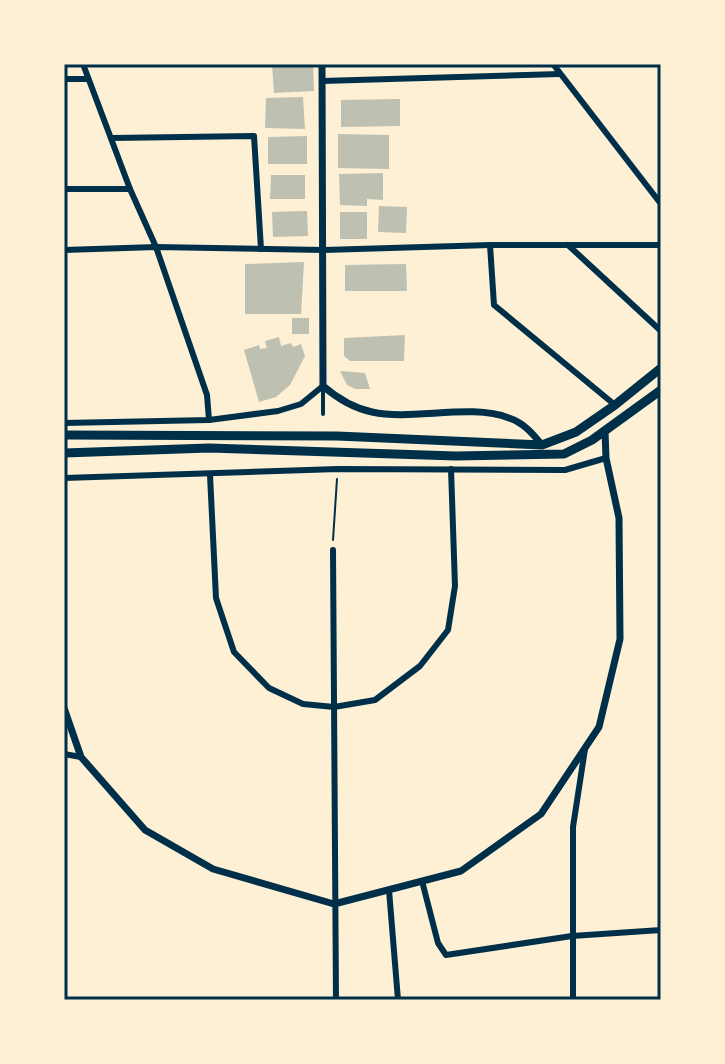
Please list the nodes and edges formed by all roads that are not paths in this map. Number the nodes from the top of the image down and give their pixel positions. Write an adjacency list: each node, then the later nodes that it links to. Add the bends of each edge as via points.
1 (83, 64): 6 (street)
2 (322, 64): 7 (street)
3 (553, 64): 4 (street)
4 (560, 74): 7 (street); 11 (street)
5 (64, 79): 6 (street)
6 (88, 79): 8 (street)
7 (322, 81): 18 (street)
8 (111, 138): 10 (street); 16 (street, via 254,136)
9 (64, 189): 10 (street)
10 (130, 189): 15 (street)
11 (661, 204)
12 (490, 245): 13 (street); 18 (street); 23 (street, via 494,305)
13 (568, 245): 14 (street); 19 (street)
14 (661, 245)
15 (156, 247): 16 (street); 17 (street); 25 (street, via 207,395)
16 (261, 249): 18 (street)
17 (64, 250)
18 (324, 250): 21 (street)
19 (661, 331)
20 (661, 368): 23 (main road)
21 (323, 386): 24 (street); 25 (street, via 301,404 278,411); 29 (street, via 374,413 508,417 528,428)
22 (661, 390): 27 (main road)
23 (615, 405): 29 (main road, via 576,432)
24 (323, 414)
25 (209, 420): 26 (street)
26 (64, 423)
27 (605, 431): 30 (main road, via 564,454 442,456 209,448); 31 (street)
28 (64, 435): 29 (main road, via 337,436)
29 (542, 445)
30 (64, 453)
31 (606, 458): 32 (street, via 565,470); 38 (street, via 619,518 620,639 599,727)
32 (451, 469): 33 (street); 36 (street, via 455,586 448,630 420,666 375,700)
33 (210, 475): 34 (street); 36 (street, via 216,598 234,652 269,688 303,704)
34 (64, 478)
35 (333, 550): 36 (street)
36 (334, 707): 43 (street)
37 (64, 708): 40 (street)
38 (585, 747): 41 (street, via 541,814 461,871); 45 (street, via 573,827)
39 (64, 754): 40 (street)
40 (81, 757): 43 (street, via 145,830 213,869)
41 (422, 881): 42 (street); 45 (street, via 446,955)
42 (389, 890): 43 (street); 47 (street)
43 (334, 904): 46 (street)
44 (661, 930): 45 (street)
45 (572, 936): 48 (street)
46 (336, 1000)
47 (398, 1000)
48 (573, 1000)

